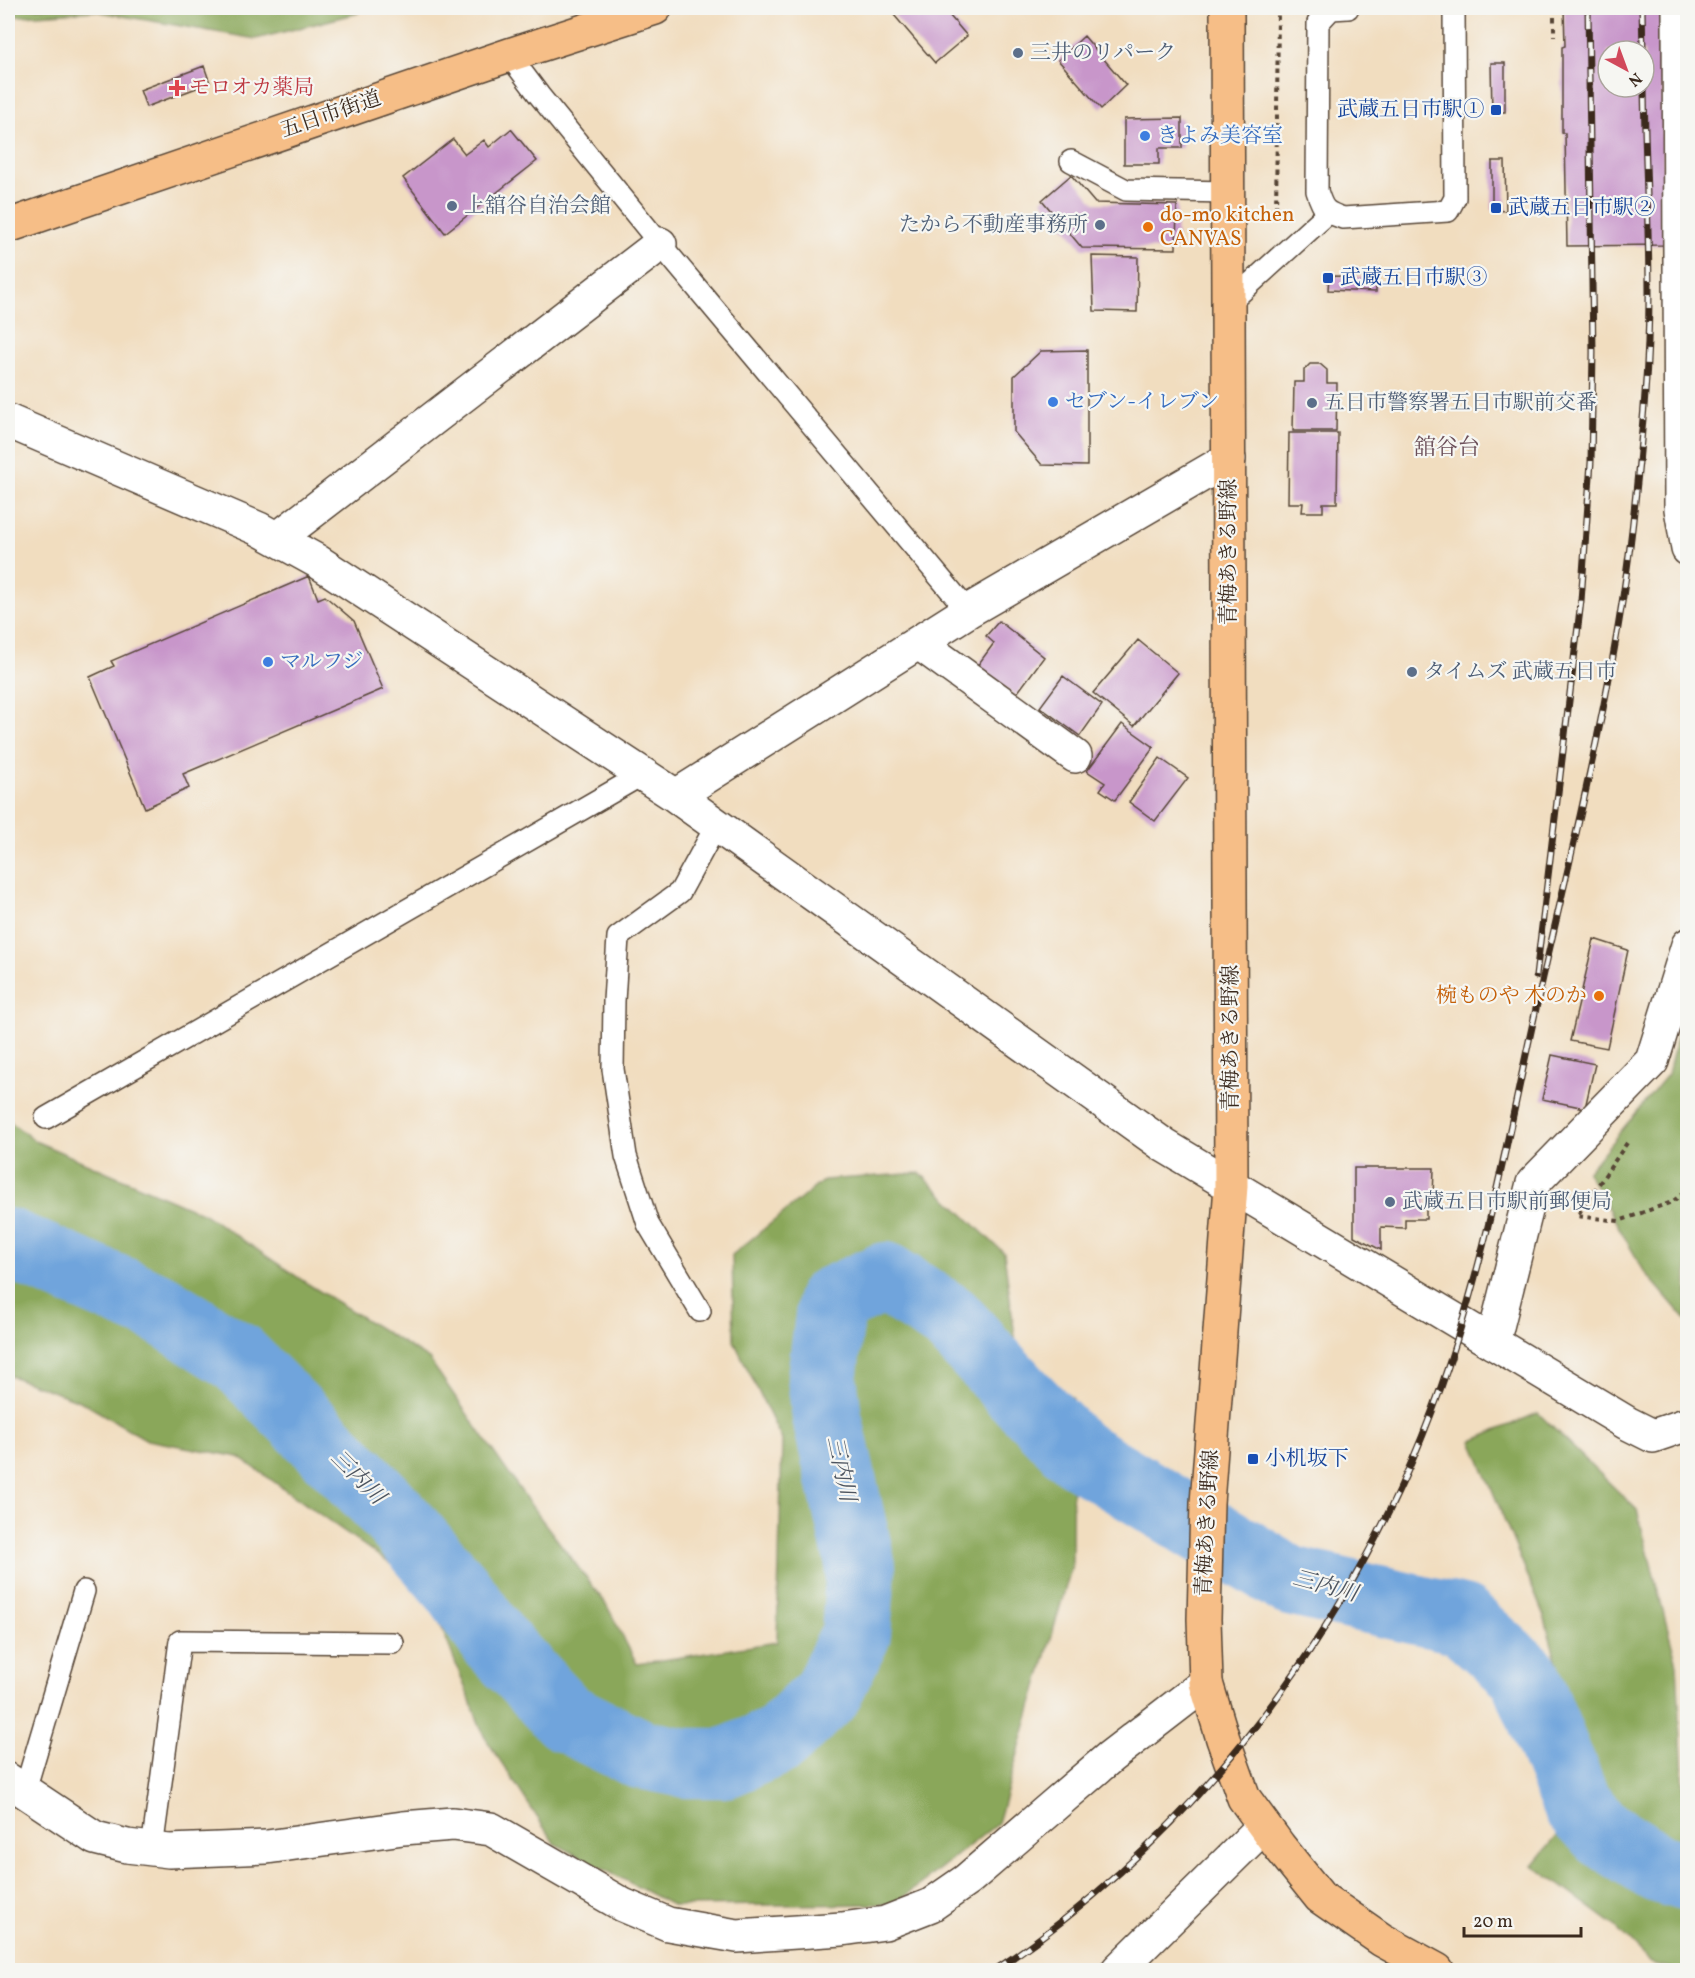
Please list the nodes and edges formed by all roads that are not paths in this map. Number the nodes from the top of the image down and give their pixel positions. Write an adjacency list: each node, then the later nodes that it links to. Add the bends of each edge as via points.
1 (655, 8): 7 (main road, 五日市街道)
2 (1227, 8): 9 (main road, 青梅あきる野線)
3 (1348, 8): 10 (lane, via 1331,9 1318,23 1317,191)
4 (1454, 8): 10 (lane, via 1455,198 1448,211 1343,218)
5 (1679, 8): 6 (street)
6 (1684, 53): 17 (street, via 1681,509)
7 (509, 55): 11 (main road, 五日市街道); 12 (lane)
8 (1071, 161): 9 (lane, via 1126,190)
9 (1228, 192): 13 (main road, 青梅あきる野線)
10 (1328, 213): 13 (lane)
11 (8, 225)
12 (660, 244): 16 (street); 18 (lane)
13 (1228, 304): 15 (main road, 青梅あきる野線)
14 (8, 421): 16 (street)
15 (1229, 459): 18 (street); 26 (main road, 青梅あきる野線)
16 (277, 539): 21 (street, via 317,561)
17 (1688, 549)
18 (968, 611): 19 (street)
19 (919, 643): 20 (street); 22 (street)
20 (1075, 756)
21 (643, 774): 22 (street); 25 (lane)
22 (675, 796): 23 (street)
23 (716, 826): 26 (street, via 1165,1146); 27 (lane, via 680,892 618,937 614,1001 613,1069 626,1156 648,1224)
24 (1688, 945): 28 (street, via 1652,1061 1533,1184)
25 (46, 1118)
26 (1231, 1186): 28 (street); 32 (main road, 青梅あきる野線, via 1207,1503)
27 (700, 1311)
28 (1493, 1342): 29 (street, via 1653,1436)
29 (1679, 1435)
30 (84, 1591): 33 (lane)
31 (393, 1643): 35 (lane, via 180,1641)
32 (1206, 1683): 34 (main road, 青梅あきる野線, via 1244,1798); 35 (street, via 1110,1756 967,1880 931,1905 885,1923 737,1936 668,1924 623,1905 491,1829 453,1824 267,1847)
33 (16, 1785): 35 (street, via 95,1838)
34 (1264, 1826): 36 (street); 37 (main road, 青梅あきる野線, via 1320,1897 1382,1940)
35 (152, 1849)
36 (1118, 1971)
37 (1437, 1971)

